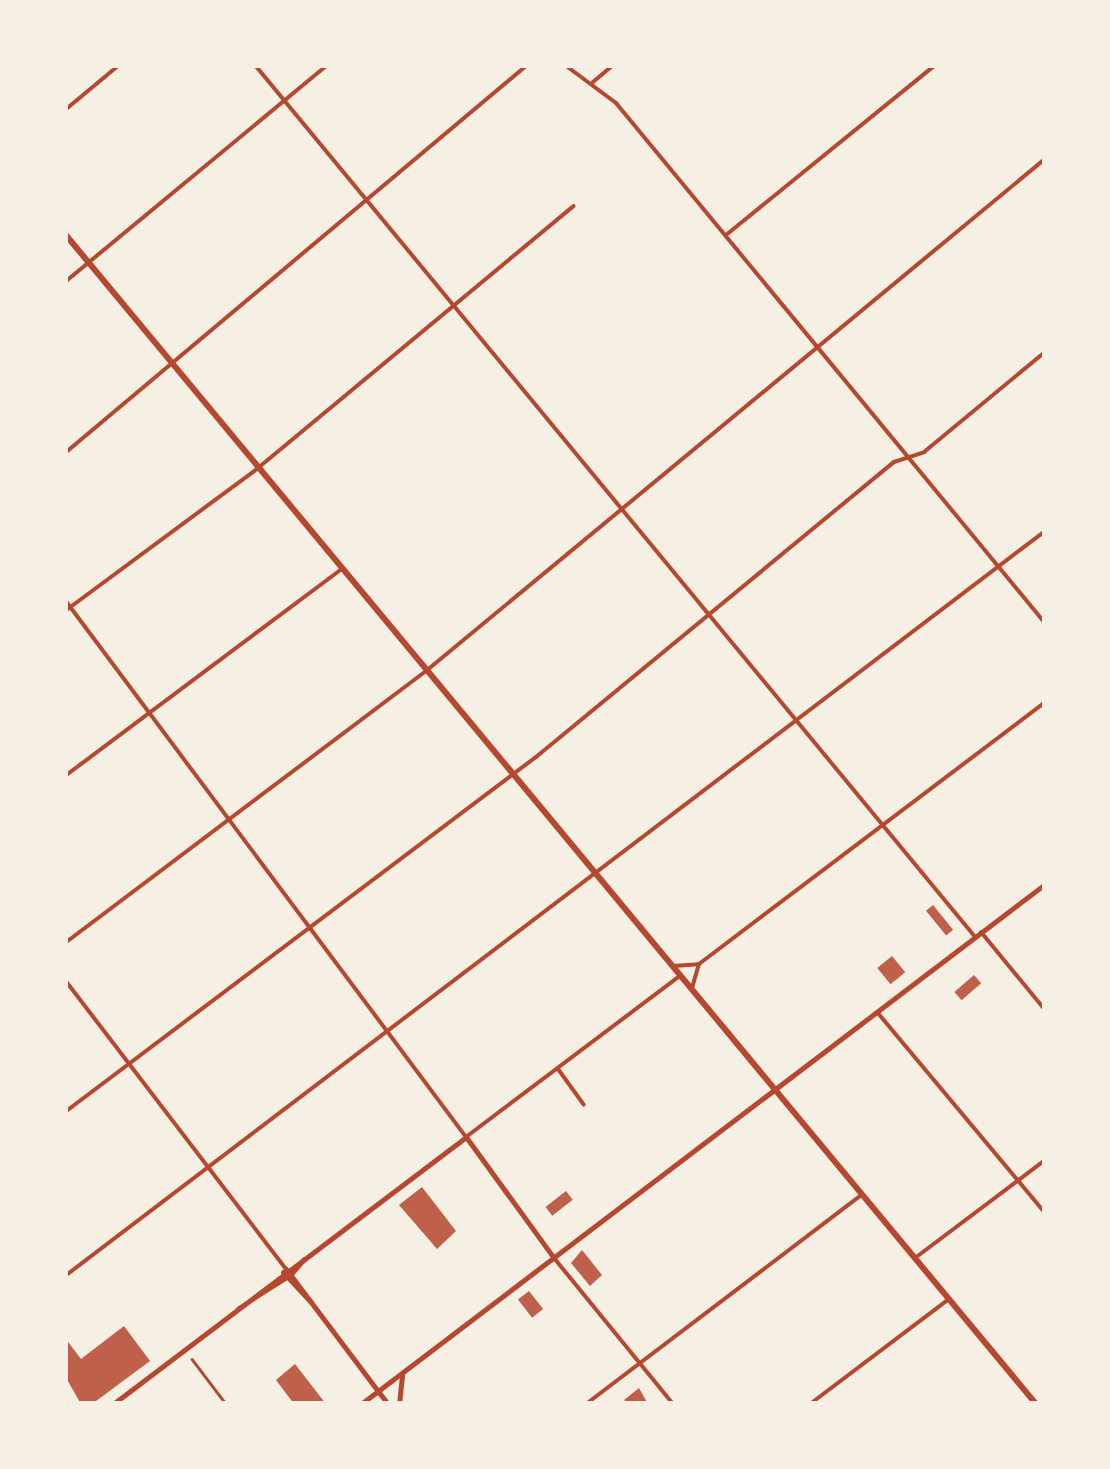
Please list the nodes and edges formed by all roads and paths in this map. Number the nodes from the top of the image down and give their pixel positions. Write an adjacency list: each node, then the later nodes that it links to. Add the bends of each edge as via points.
1 (119, 65): 10 (street)
2 (256, 65): 9 (street)
3 (326, 65): 9 (street)
4 (527, 65): 12 (street)
5 (564, 65): 8 (street)
6 (614, 65): 8 (street)
7 (934, 65): 15 (street)
8 (593, 82): 15 (street)
9 (284, 100): 12 (street); 16 (street)
10 (65, 110)
11 (1045, 159): 19 (street)
12 (368, 202): 18 (street); 21 (street)
13 (574, 206): 18 (street)
14 (65, 234): 16 (main road)
15 (726, 236): 19 (street)
16 (88, 262): 17 (street); 21 (main road)
17 (65, 282)
18 (454, 304): 24 (street); 25 (street)
19 (817, 346): 23 (street); 25 (street)
20 (1045, 352): 23 (street, via 924,452)
21 (173, 365): 22 (street); 24 (main road)
22 (65, 453)
23 (908, 457): 27 (street); 31 (street)
24 (258, 468): 28 (main road); 30 (street)
25 (622, 508): 31 (street); 33 (street)
26 (1045, 531): 27 (street)
27 (1000, 568): 32 (street); 36 (street)
28 (342, 569): 33 (main road); 35 (street)
29 (65, 600): 30 (street)
30 (68, 610): 35 (street)
31 (710, 614): 36 (street); 37 (street)
32 (1045, 623)
33 (426, 671): 37 (main road); 39 (street)
34 (1045, 702): 40 (street)
35 (150, 712): 38 (street); 39 (street)
36 (798, 721): 40 (street); 41 (street)
37 (512, 775): 41 (main road); 43 (street)
38 (65, 776)
39 (230, 818): 43 (street); 45 (street)
40 (884, 825): 44 (street); 46 (street)
41 (596, 874): 47 (main road); 53 (street)
42 (1045, 884): 44 (main road)
43 (312, 926): 53 (street); 54 (street)
44 (978, 935): 51 (street); 52 (main road)
45 (65, 943)
46 (699, 964): 47 (street); 50 (street)
47 (673, 966): 48 (main road)
48 (681, 975): 50 (main road); 55 (street)
49 (65, 980): 54 (street)
50 (692, 989): 56 (main road)
51 (1045, 1010)
52 (877, 1012): 56 (main road); 62 (street)
53 (390, 1030): 59 (street); 61 (street)
54 (129, 1064): 58 (street); 61 (street)
55 (558, 1069): 57 (street); 59 (street)
56 (775, 1089): 63 (main road); 65 (main road)
57 (584, 1105)
58 (65, 1112)
59 (466, 1137): 65 (main road); 67 (main road)
60 (1045, 1160): 62 (street)
61 (208, 1168): 67 (street); 68 (street)
62 (1018, 1180): 64 (street); 66 (street)
63 (862, 1194): 66 (main road); 71 (street)
64 (1045, 1213)
65 (554, 1258): 71 (street); 72 (main road)
66 (915, 1258): 69 (main road)
67 (287, 1273): 73 (main road); 74 (main road)
68 (65, 1276)
69 (949, 1299): 81 (street); 82 (main road)
70 (192, 1359): 75 (street)
71 (639, 1364): 79 (street); 80 (street)
72 (402, 1373): 73 (main road); 78 (main road)
73 (378, 1391): 76 (main road); 77 (main road)
74 (112, 1404)
75 (226, 1404)
76 (361, 1404)
77 (388, 1404)
78 (398, 1404)
79 (586, 1404)
80 (673, 1404)
81 (810, 1404)
82 (1036, 1404)

